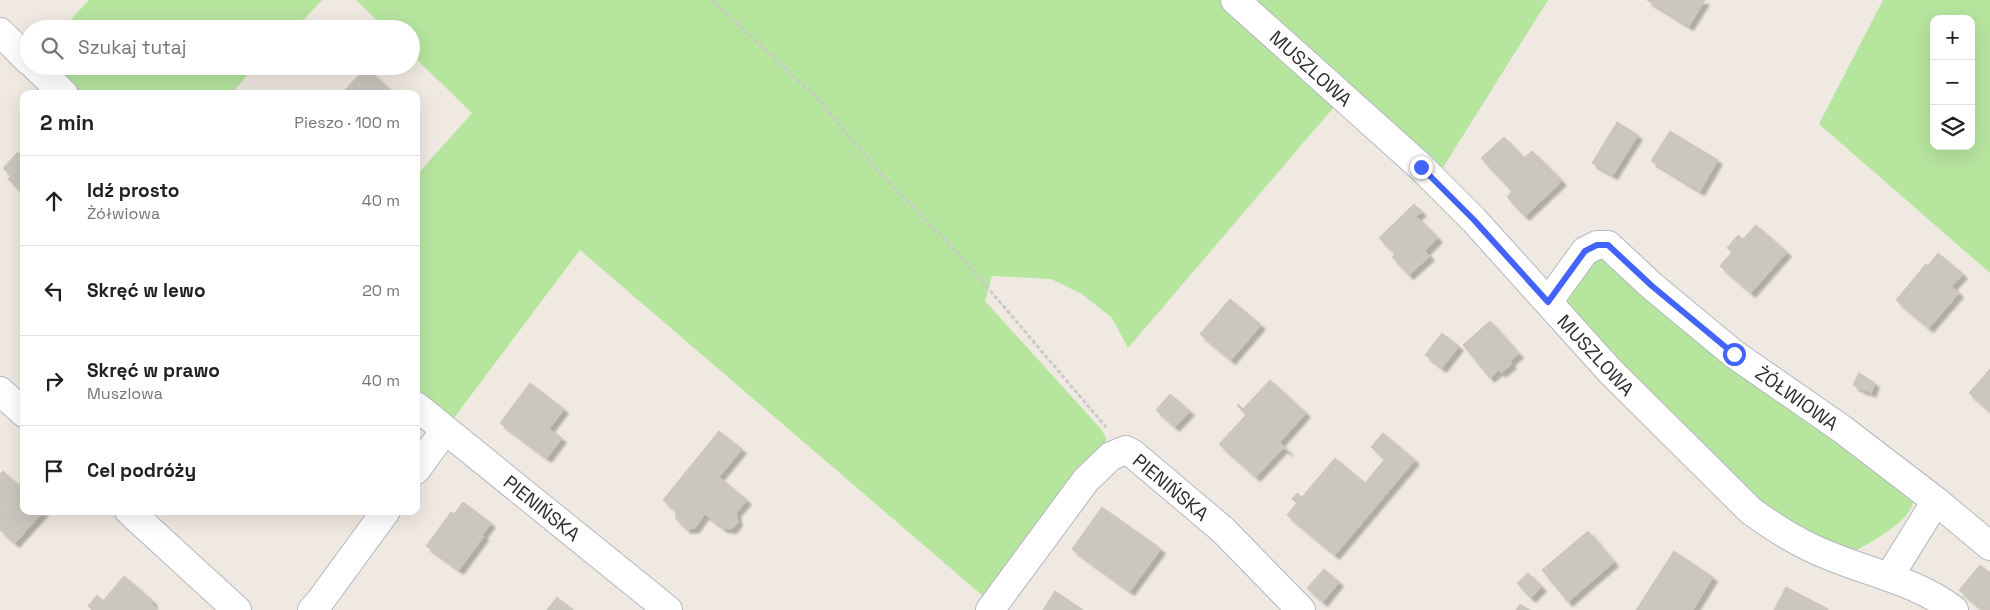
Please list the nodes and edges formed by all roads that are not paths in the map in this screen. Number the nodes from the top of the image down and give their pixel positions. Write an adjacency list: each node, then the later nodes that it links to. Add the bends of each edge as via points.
1 (1235, 0): 6 (street, MUSZLOWA, via 1421,167)
2 (0, 32): 3 (street)
3 (20, 51)
4 (44, 75): 5 (street)
5 (60, 90)
6 (1548, 302): 12 (street, ŻÓŁWIOWA, via 1585,251 1597,245 1608,245 1734,354 1842,429); 16 (street, MUSZLOWA, via 1623,384 1751,511 1801,543)
7 (0, 391): 8 (street)
8 (20, 409)
9 (420, 409): 10 (street, PIENIŃSKA)
10 (445, 430): 11 (street); 19 (street, PIENIŃSKA)
11 (420, 464)
12 (1936, 501): 15 (street, ŻÓŁWIOWA); 16 (street)
13 (133, 515): 17 (street)
14 (383, 515): 18 (street)
15 (1990, 546)
16 (1889, 577): 22 (street, MUSZLOWA, via 1913,586)
17 (237, 610)
18 (312, 610)
19 (668, 610)
20 (990, 610): 21 (street, PIENIŃSKA, via 1086,480 1111,456 1126,450 1223,530)
21 (1300, 610)
22 (1954, 610)

